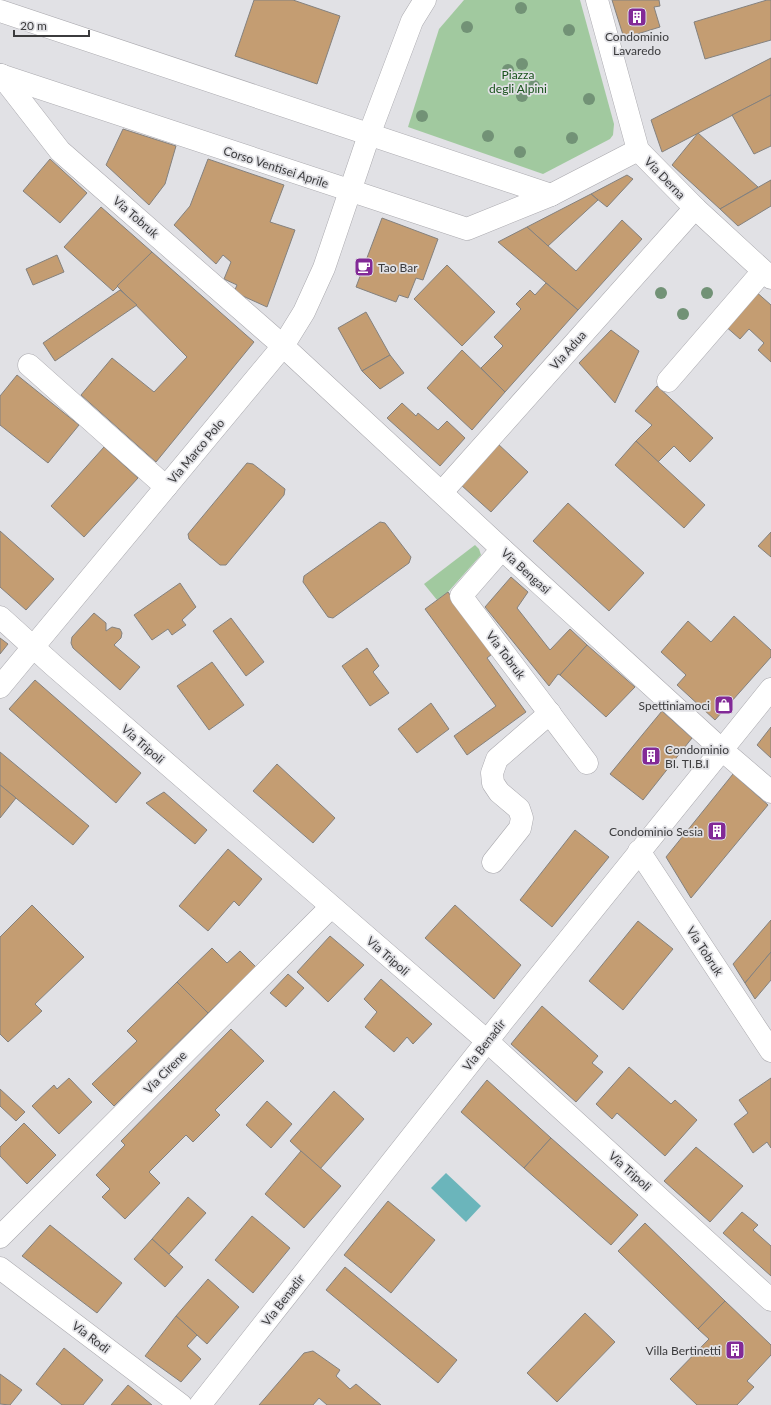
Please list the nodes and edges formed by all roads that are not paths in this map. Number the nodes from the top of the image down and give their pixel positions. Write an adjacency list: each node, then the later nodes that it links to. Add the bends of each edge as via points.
1 (425, 0): 5 (street, via 412,20)
2 (597, 0): 6 (street, Via Derna)
3 (0, 11): 5 (street)
4 (1, 75): 7 (street, Corso Ventisei Aprile); 11 (street, Via Tobruk, via 60,151)
5 (369, 135): 7 (street); 8 (street)
6 (638, 150): 8 (street, Corso Ventisei Aprile); 9 (street, Via Derna)
7 (350, 191): 8 (street, Corso Ventisei Aprile, via 467,229); 11 (street, Via Marco Polo, via 324,268 304,312)
8 (551, 195)
9 (695, 208): 10 (street, Via Derna); 15 (street, Via Adua)
10 (767, 274): 13 (street)
11 (283, 346): 14 (street, Via Marco Polo); 15 (street, Via Bengasi)
12 (29, 365): 14 (street)
13 (668, 381)
14 (166, 487): 18 (street, Via Marco Polo)
15 (442, 492): 16 (street, Via Bengasi)
16 (502, 549): 21 (street, Via Tobruk, via 461,596); 22 (street, Via Bengasi)
17 (0, 617): 18 (street, Via Tripoli)
18 (33, 648): 19 (street, Via Marco Polo); 27 (street, Via Tripoli)
19 (0, 687)
20 (771, 689): 22 (street, Via Benadir)
21 (550, 713): 23 (street, Via Tobruk); 26 (street, via 497,759 492,773 493,783 499,792 519,809 522,818 520,828)
22 (721, 749): 24 (street, Via Bengasi); 25 (street, Via Benadir)
23 (587, 763)
24 (771, 792)
25 (639, 851): 28 (street, Via Benadir); 29 (street, Via Tobruk)
26 (493, 862)
27 (331, 907): 28 (street, Via Tripoli); 30 (street, Via Cirene)
28 (487, 1041): 32 (street, Via Tripoli); 34 (street, Via Benadir)
29 (771, 1051)
30 (0, 1237)
31 (0, 1268): 33 (street, Via Rodi)
32 (771, 1300)
33 (181, 1405)
34 (200, 1405)

